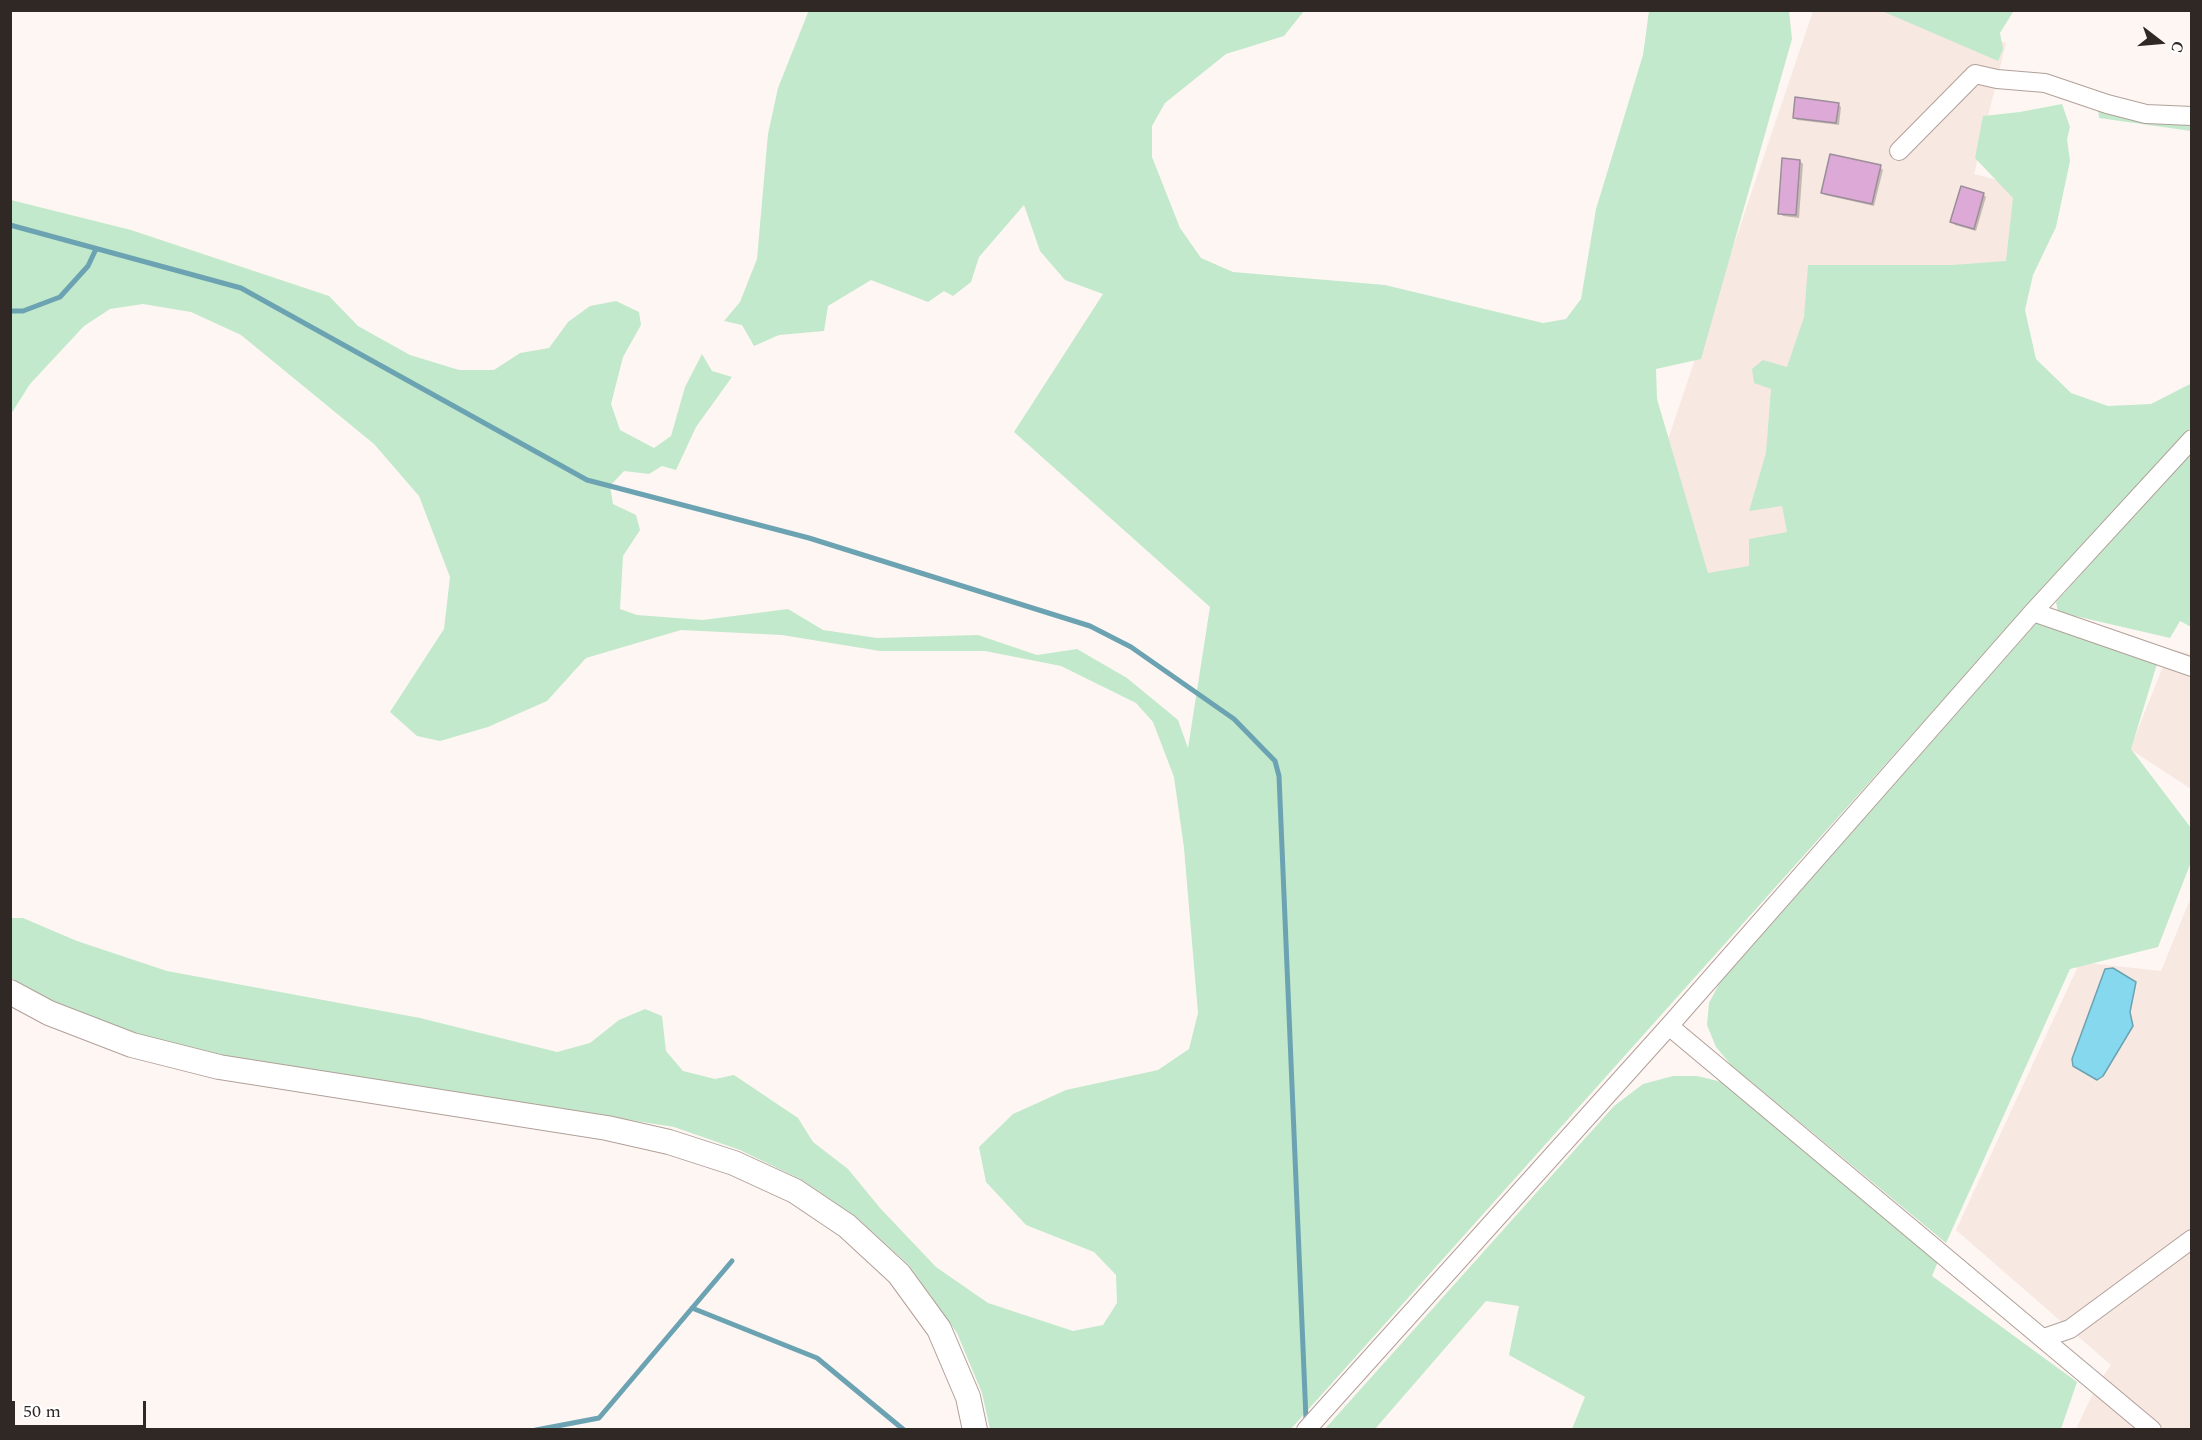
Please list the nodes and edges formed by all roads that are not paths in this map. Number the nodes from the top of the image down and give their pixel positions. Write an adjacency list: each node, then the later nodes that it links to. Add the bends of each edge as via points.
1 (2192, 116): 2 (street, via 2146,114 2045,83 1975,74)
2 (1899, 151)
3 (2192, 440): 4 (street)
4 (2033, 612): 5 (street); 7 (street)
5 (2192, 667)
6 (10, 992): 10 (main road, via 49,1013 132,1045 219,1067 607,1128 734,1163 795,1191 847,1226 899,1275 939,1329 968,1396)
7 (1669, 1026): 9 (street); 11 (street)
8 (2192, 1239): 9 (street, via 2070,1329)
9 (2044, 1338): 12 (street)
10 (975, 1430)
11 (1306, 1430)
12 (2152, 1430)

